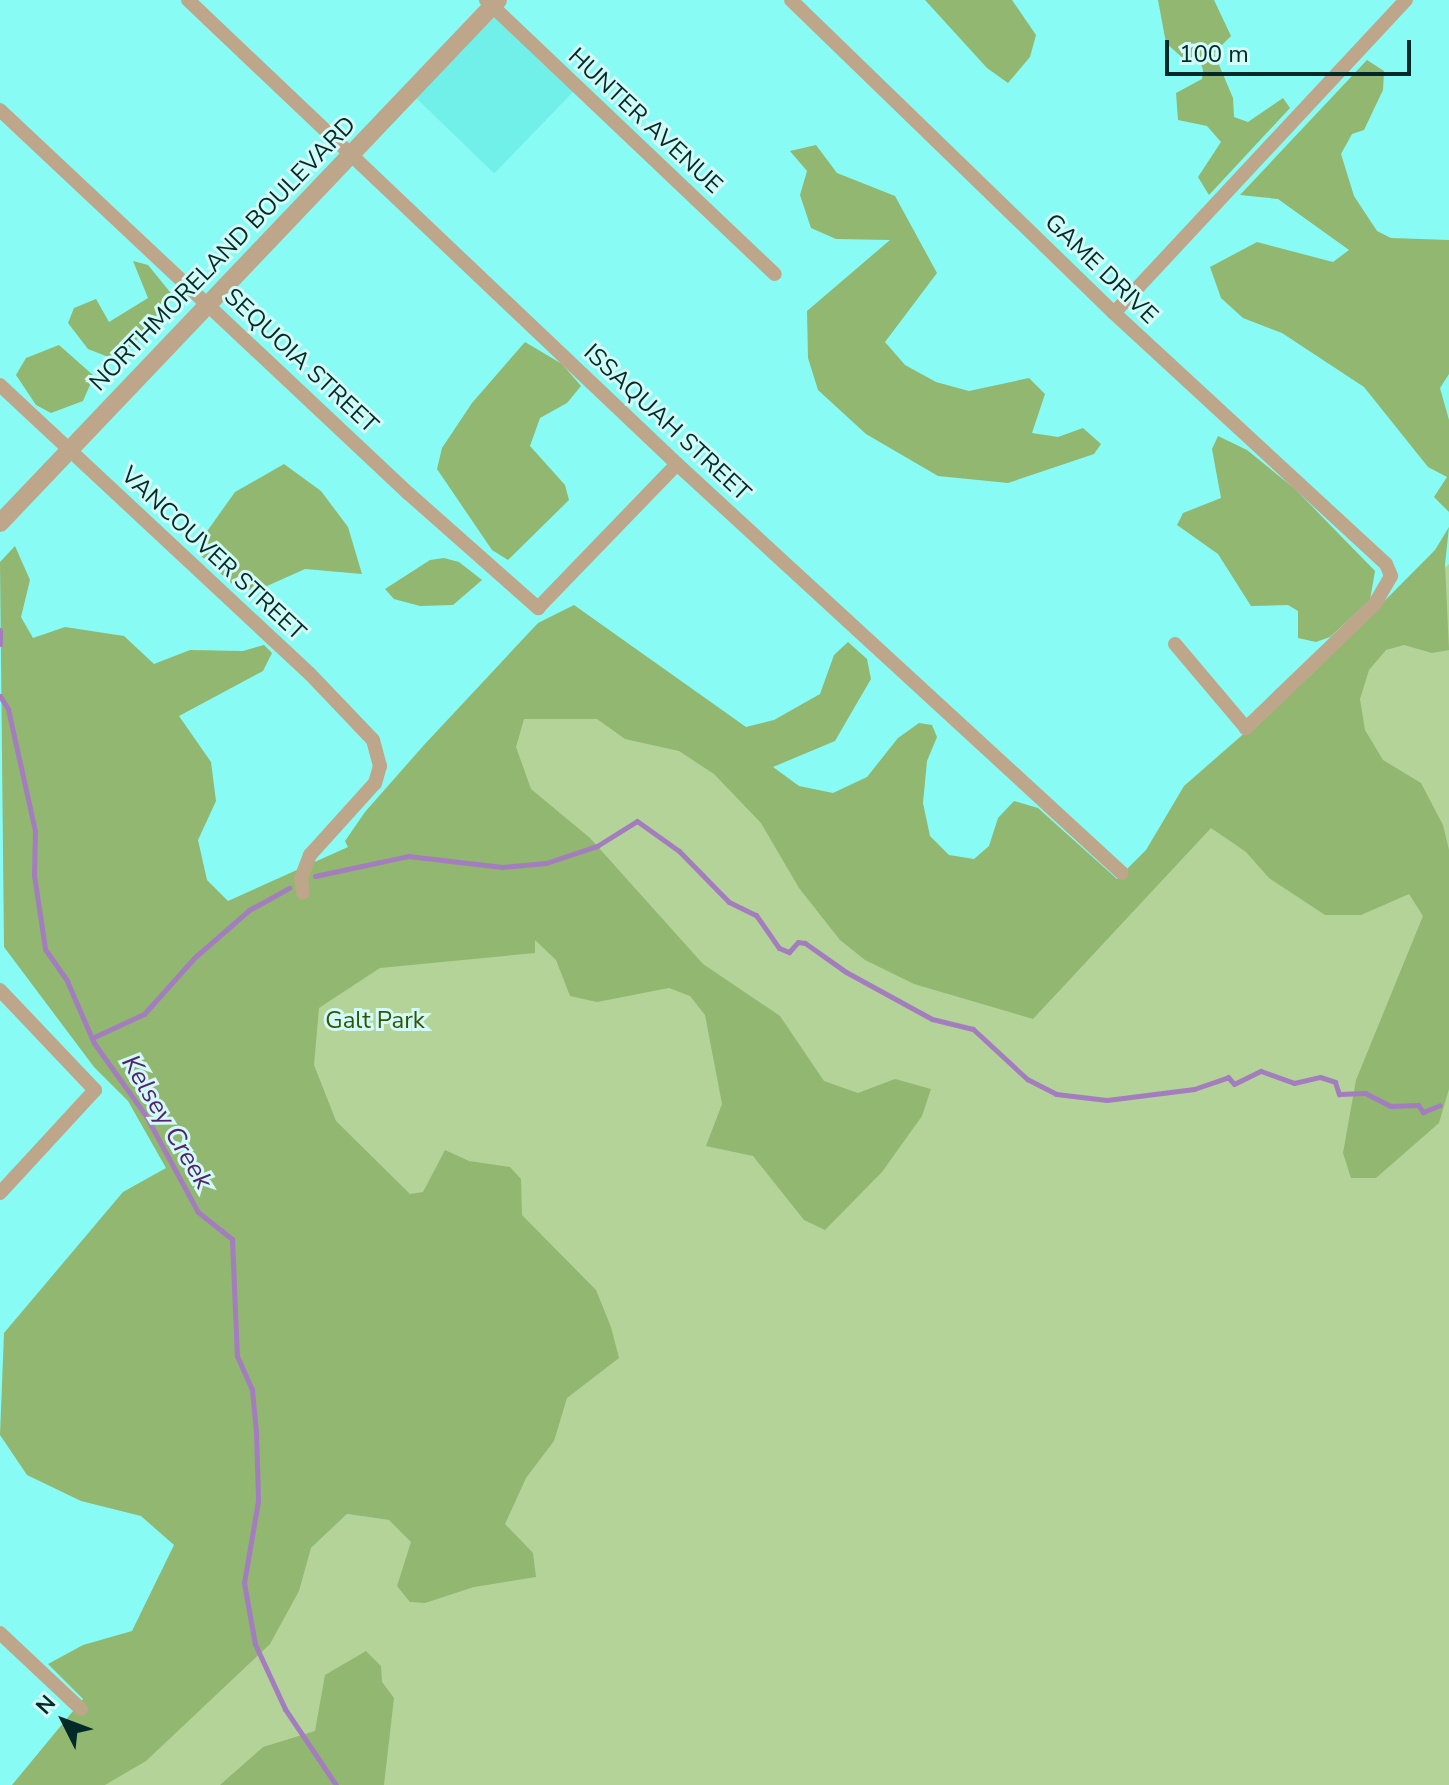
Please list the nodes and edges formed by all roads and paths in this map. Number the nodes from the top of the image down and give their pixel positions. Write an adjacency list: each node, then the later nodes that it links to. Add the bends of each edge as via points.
1 (188, 0): 6 (street, ISSAQUAH STREET)
2 (791, 0): 9 (street, GAME DRIVE)
3 (1406, 0): 9 (street)
4 (489, 6): 6 (street, NORTHMORELAND BOULEVARD); 7 (street, HUNTER AVENUE)
5 (0, 110): 8 (street, SEQUOIA STREET)
6 (351, 153): 8 (street, NORTHMORELAND BOULEVARD); 12 (street, ISSAQUAH STREET)
7 (775, 274)
8 (208, 303): 11 (street, NORTHMORELAND BOULEVARD); 12 (street, SEQUOIA STREET, via 538,608)
9 (1114, 313): 14 (street, GAME DRIVE, via 1386,564 1391,576 1374,605 1246,728)
10 (0, 385): 11 (street, VANCOUVER STREET)
11 (69, 451): 13 (street, NORTHMORELAND BOULEVARD); 16 (street, VANCOUVER STREET, via 366,729 380,766 367,793 304,865)
12 (677, 464): 15 (street, ISSAQUAH STREET)
13 (0, 523)
14 (1175, 644)
15 (1122, 873)
16 (303, 893)
17 (0, 990): 18 (street, via 95,1090)
18 (0, 1193)
19 (2, 1639): 20 (street)
20 (81, 1709)

